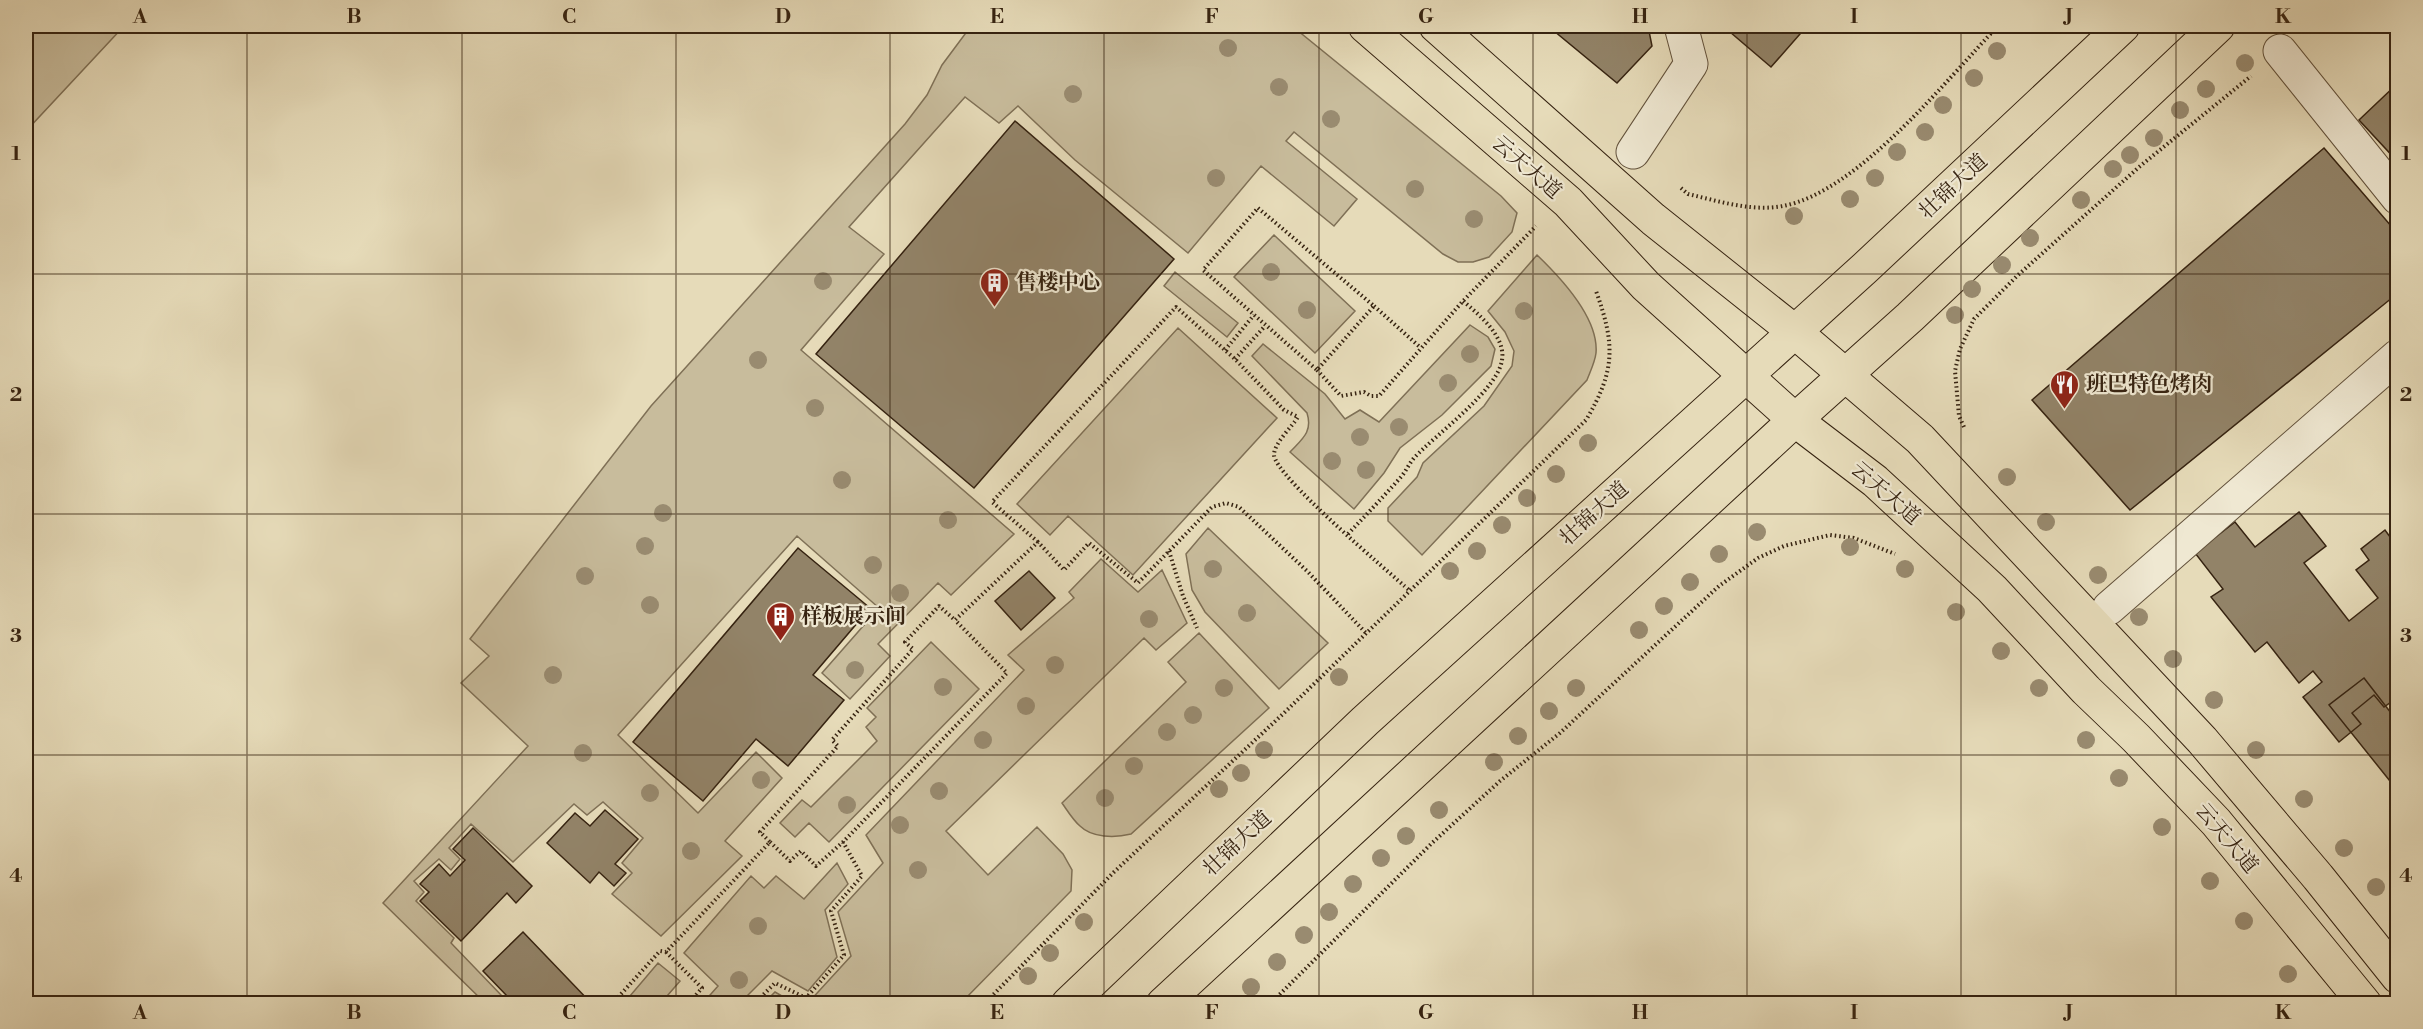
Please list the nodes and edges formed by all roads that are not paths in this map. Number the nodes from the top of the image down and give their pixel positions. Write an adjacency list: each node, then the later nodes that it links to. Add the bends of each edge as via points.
1 (1365, 26): 11 (main road, 云天大道, via 1568,202 1646,286)
2 (1436, 26): 9 (main road, 云天大道, via 1653,219)
3 (1681, 26): 7 (street, via 1691,64)
4 (2123, 26): 9 (main road, 壮锦大道)
5 (2218, 26): 12 (main road)
6 (2280, 51): 8 (street)
7 (1632, 152)
8 (2397, 198)
9 (1795, 332): 11 (main road, 壮锦大道); 12 (main road, 云天大道)
10 (2397, 356): 14 (street)
11 (1746, 376): 13 (main road, 云天大道); 16 (main road, 壮锦大道, via 1365,721)
12 (1844, 376): 13 (main road); 15 (main road, 云天大道, via 1920,439 2202,740)
13 (1795, 420): 17 (main road); 18 (main road, 云天大道, via 1875,481 1992,588 2216,822)
14 (2109, 608)
15 (2397, 977)
16 (1068, 1004)
17 (1163, 1004)
18 (2365, 1004)

